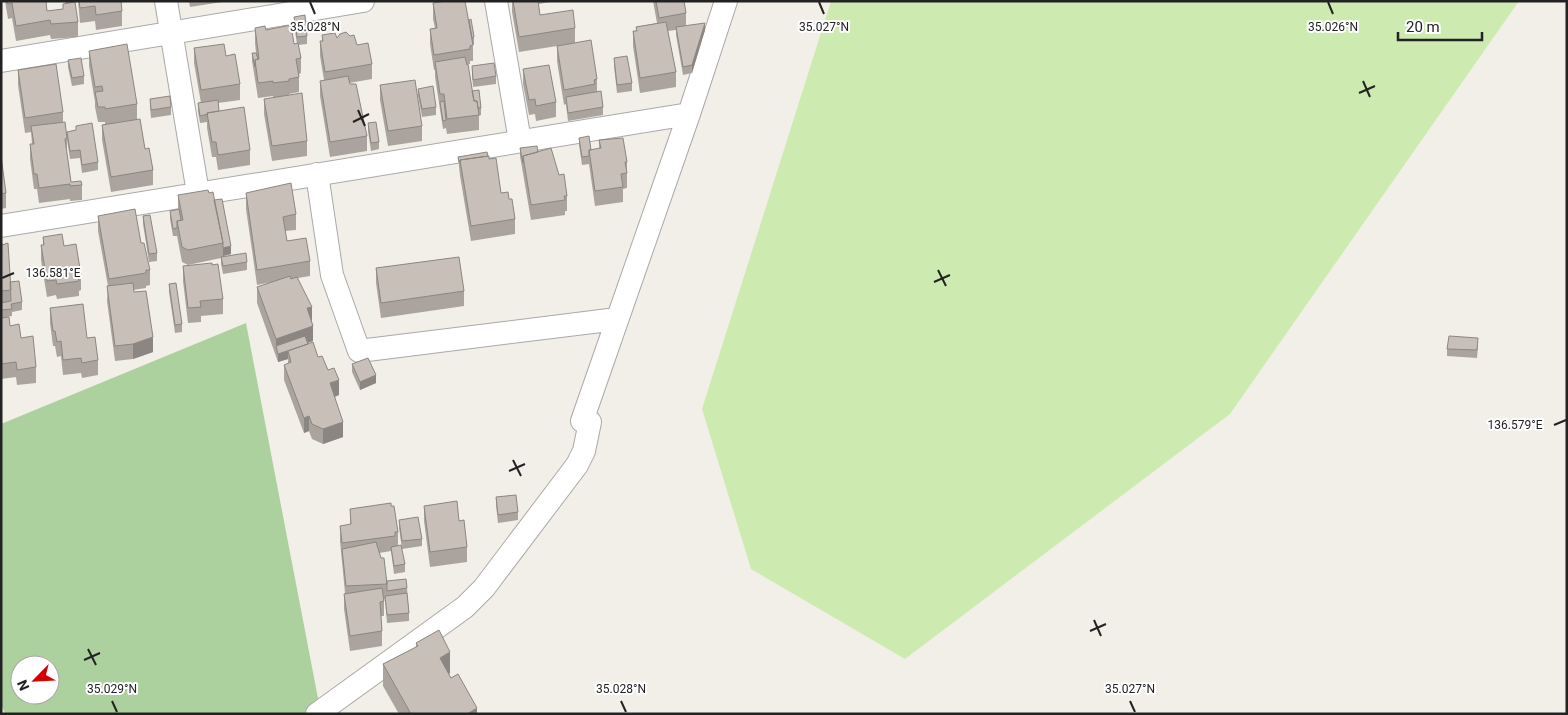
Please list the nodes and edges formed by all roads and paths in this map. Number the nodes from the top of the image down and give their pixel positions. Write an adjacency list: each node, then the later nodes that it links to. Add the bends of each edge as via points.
1 (166, 1): 5 (street)
2 (363, 1): 5 (street)
3 (496, 1): 8 (street)
4 (726, 1): 7 (street)
5 (172, 33): 6 (street); 10 (street)
6 (1, 61)
7 (690, 114): 8 (street); 12 (street)
8 (520, 140): 9 (street)
9 (317, 174): 10 (street); 12 (street, via 332,275 359,351)
10 (198, 194): 11 (street)
11 (1, 226)
12 (617, 319): 13 (street, via 582,421 590,422 584,451 551,503 545,505 484,588 465,607)
13 (317, 714)

